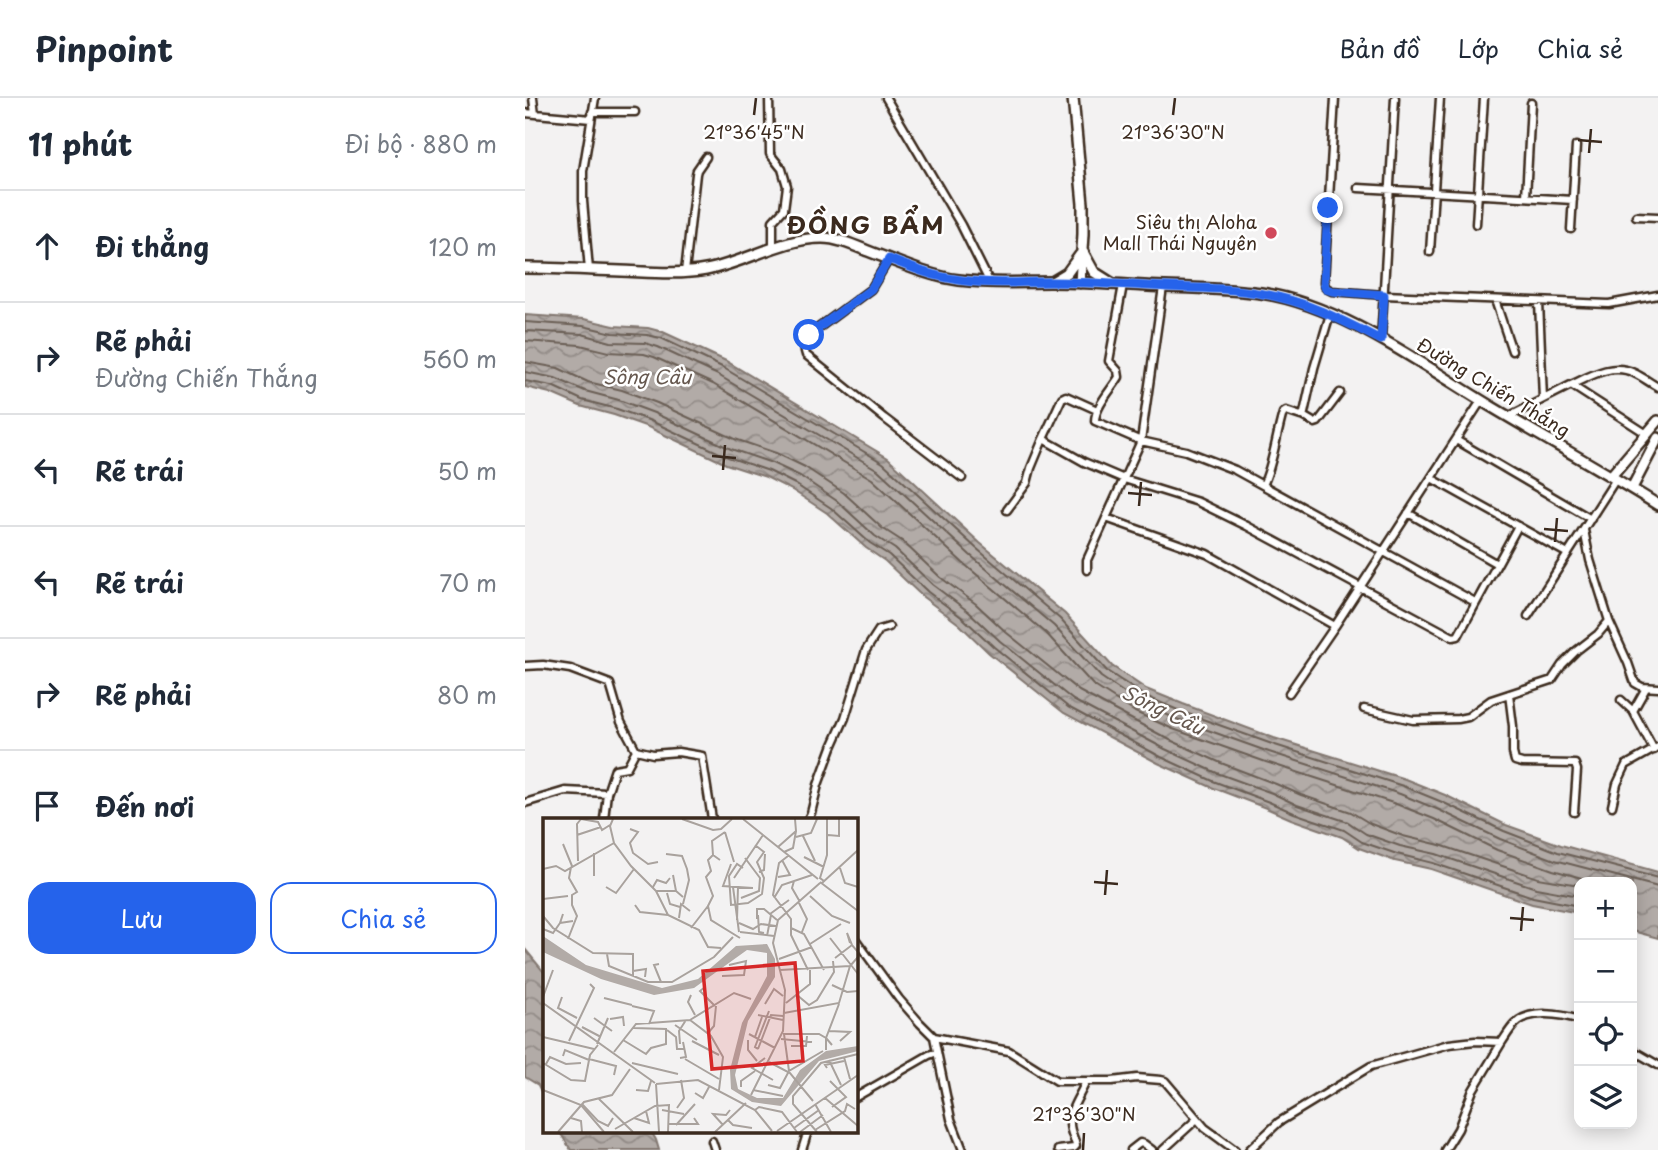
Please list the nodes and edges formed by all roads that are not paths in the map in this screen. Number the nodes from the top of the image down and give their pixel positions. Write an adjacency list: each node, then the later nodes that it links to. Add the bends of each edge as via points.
1 (533, 98): 13 (street)
2 (595, 98): 14 (street)
3 (769, 98): 27 (street, via 770,154 782,169 787,186 784,209 773,221)
4 (1073, 98): 28 (main road, via 1083,204)
5 (1335, 98): 39 (street, via 1324,283 1332,291)
6 (1395, 98): 18 (street)
7 (1440, 98): 19 (street)
8 (1484, 98): 20 (street)
9 (888, 99): 35 (street)
10 (1531, 103): 21 (street)
11 (525, 113): 13 (street)
12 (635, 113): 14 (street)
13 (535, 114): 14 (street)
14 (592, 116): 32 (street, via 583,172)
15 (1576, 146): 22 (street)
16 (706, 157): 33 (street, via 696,174)
17 (1358, 188): 18 (street)
18 (1390, 190): 19 (street); 39 (street)
19 (1434, 192): 20 (street); 29 (street)
20 (1478, 195): 21 (street); 25 (street)
21 (1525, 197): 22 (street)
22 (1573, 200): 26 (street)
23 (1636, 216): 24 (street)
24 (1658, 217)
25 (1476, 224)
26 (1571, 229)
27 (773, 249): 30 (main road, Đường Chiến Thắng, via 825,238); 33 (main road, Đường Chiến Thắng)
28 (1082, 251): 34 (main road, via 1067,273); 36 (main road); 37 (main road, via 1094,272)
29 (1430, 252)
30 (889, 259): 35 (main road, Đường Chiến Thắng, via 940,277); 62 (street, via 871,289 809,335 804,349)
31 (525, 268): 32 (main road, Đường Chiến Thắng)
32 (589, 270): 33 (main road, Đường Chiến Thắng)
33 (685, 272)
34 (1052, 282): 35 (main road, Đường Chiến Thắng); 36 (main road, Đường Chiến Thắng)
35 (990, 283)
36 (1080, 283): 37 (main road, Đường Chiến Thắng)
37 (1119, 285): 38 (main road, Đường Chiến Thắng); 51 (street, via 1109,361 1119,377)
38 (1163, 287): 43 (main road, Đường Chiến Thắng, via 1261,293); 60 (street)
39 (1384, 295): 41 (street); 44 (street)
40 (1658, 295): 42 (street, via 1609,304)
41 (1495, 300): 42 (street); 45 (street)
42 (1539, 302): 49 (street)
43 (1330, 314): 44 (main road, Đường Chiến Thắng); 53 (street)
44 (1381, 340): 50 (main road, Đường Chiến Thắng)
45 (1512, 351)
46 (1571, 385): 47 (street, via 1602,370 1625,370); 49 (street); 56 (street)
47 (1658, 387)
48 (1340, 393): 53 (street, via 1318,422)
49 (1543, 399): 54 (street)
50 (1482, 401): 54 (main road, Đường Chiến Thắng); 58 (street)
51 (1097, 410): 57 (street, via 1064,396); 60 (street, via 1095,421)
52 (1658, 415): 56 (street)
53 (1303, 416): 65 (street, via 1283,413)
54 (1508, 417): 61 (main road, Đường Chiến Thắng)
55 (1658, 421): 56 (main road)
56 (1647, 434): 61 (main road)
57 (1043, 439): 64 (street); 68 (street, via 1027,483)
58 (1456, 440): 63 (street); 71 (street)
59 (1658, 440): 66 (main road)
60 (1141, 441): 64 (street); 65 (street, via 1186,451)
61 (1614, 477): 66 (main road, Đường Chiến Thắng); 71 (street)
62 (962, 478)
63 (1431, 478): 69 (street); 72 (street)
64 (1124, 479): 70 (street); 78 (street, via 1198,502)
65 (1263, 485): 74 (street)
66 (1632, 488): 67 (main road, Đường Chiến Thắng)
67 (1658, 505)
68 (1007, 510)
69 (1408, 513): 74 (street); 76 (street)
70 (1106, 519): 77 (street); 82 (street, via 1207,554)
71 (1591, 519): 73 (street)
72 (1518, 526): 75 (street); 76 (street)
73 (1584, 530): 75 (street); 81 (street)
74 (1383, 552): 78 (street); 79 (street)
75 (1568, 554): 80 (street)
76 (1497, 564): 79 (street)
77 (1087, 570)
78 (1360, 587): 79 (street, via 1455,638); 82 (street)
79 (1475, 602)
80 (1528, 616)
81 (1609, 621): 85 (street, via 1635,682); 88 (street, via 1552,680)
82 (1335, 626): 87 (street)
83 (888, 627): 100 (street, via 879,630 866,650)
84 (525, 666): 93 (street, via 570,669 610,684 621,722)
85 (1646, 688): 86 (street); 91 (street)
86 (1658, 688)
87 (1289, 693)
88 (1509, 694): 90 (street, via 1463,719 1413,720); 97 (street, via 1515,761 1575,764)
89 (1621, 699): 91 (street)
90 (1364, 709)
91 (1633, 711): 92 (street)
92 (1656, 748): 96 (street, via 1626,765)
93 (636, 750): 94 (street, via 627,767 615,769); 99 (street, via 702,756)
94 (607, 793): 95 (street, via 565,792); 98 (street)
95 (525, 803)
96 (1612, 806)
97 (1574, 812)
98 (604, 818)
99 (712, 818)
100 (808, 818)
101 (857, 941): 103 (street)
102 (1574, 1018): 104 (street, via 1526,1016)
103 (934, 1037): 105 (street); 108 (street, via 1009,1051 1054,1080)
104 (1501, 1042): 121 (street, via 1450,1044 1371,1066 1279,1122); 122 (street)
105 (937, 1052): 109 (street); 115 (street, via 951,1119)
106 (1637, 1053): 107 (street)
107 (1658, 1065)
108 (1086, 1081): 110 (street, via 1165,1081); 116 (street, via 1071,1114 1076,1146)
109 (857, 1096)
110 (1197, 1119): 119 (street); 120 (street)
111 (808, 1132): 114 (street)
112 (712, 1141): 113 (street)
113 (715, 1150)
114 (802, 1150)
115 (963, 1150)
116 (1058, 1150)
117 (1131, 1150): 118 (street, via 1140,1143)
118 (1152, 1150)
119 (1163, 1150)
120 (1235, 1150)
121 (1249, 1150)
122 (1445, 1150)

